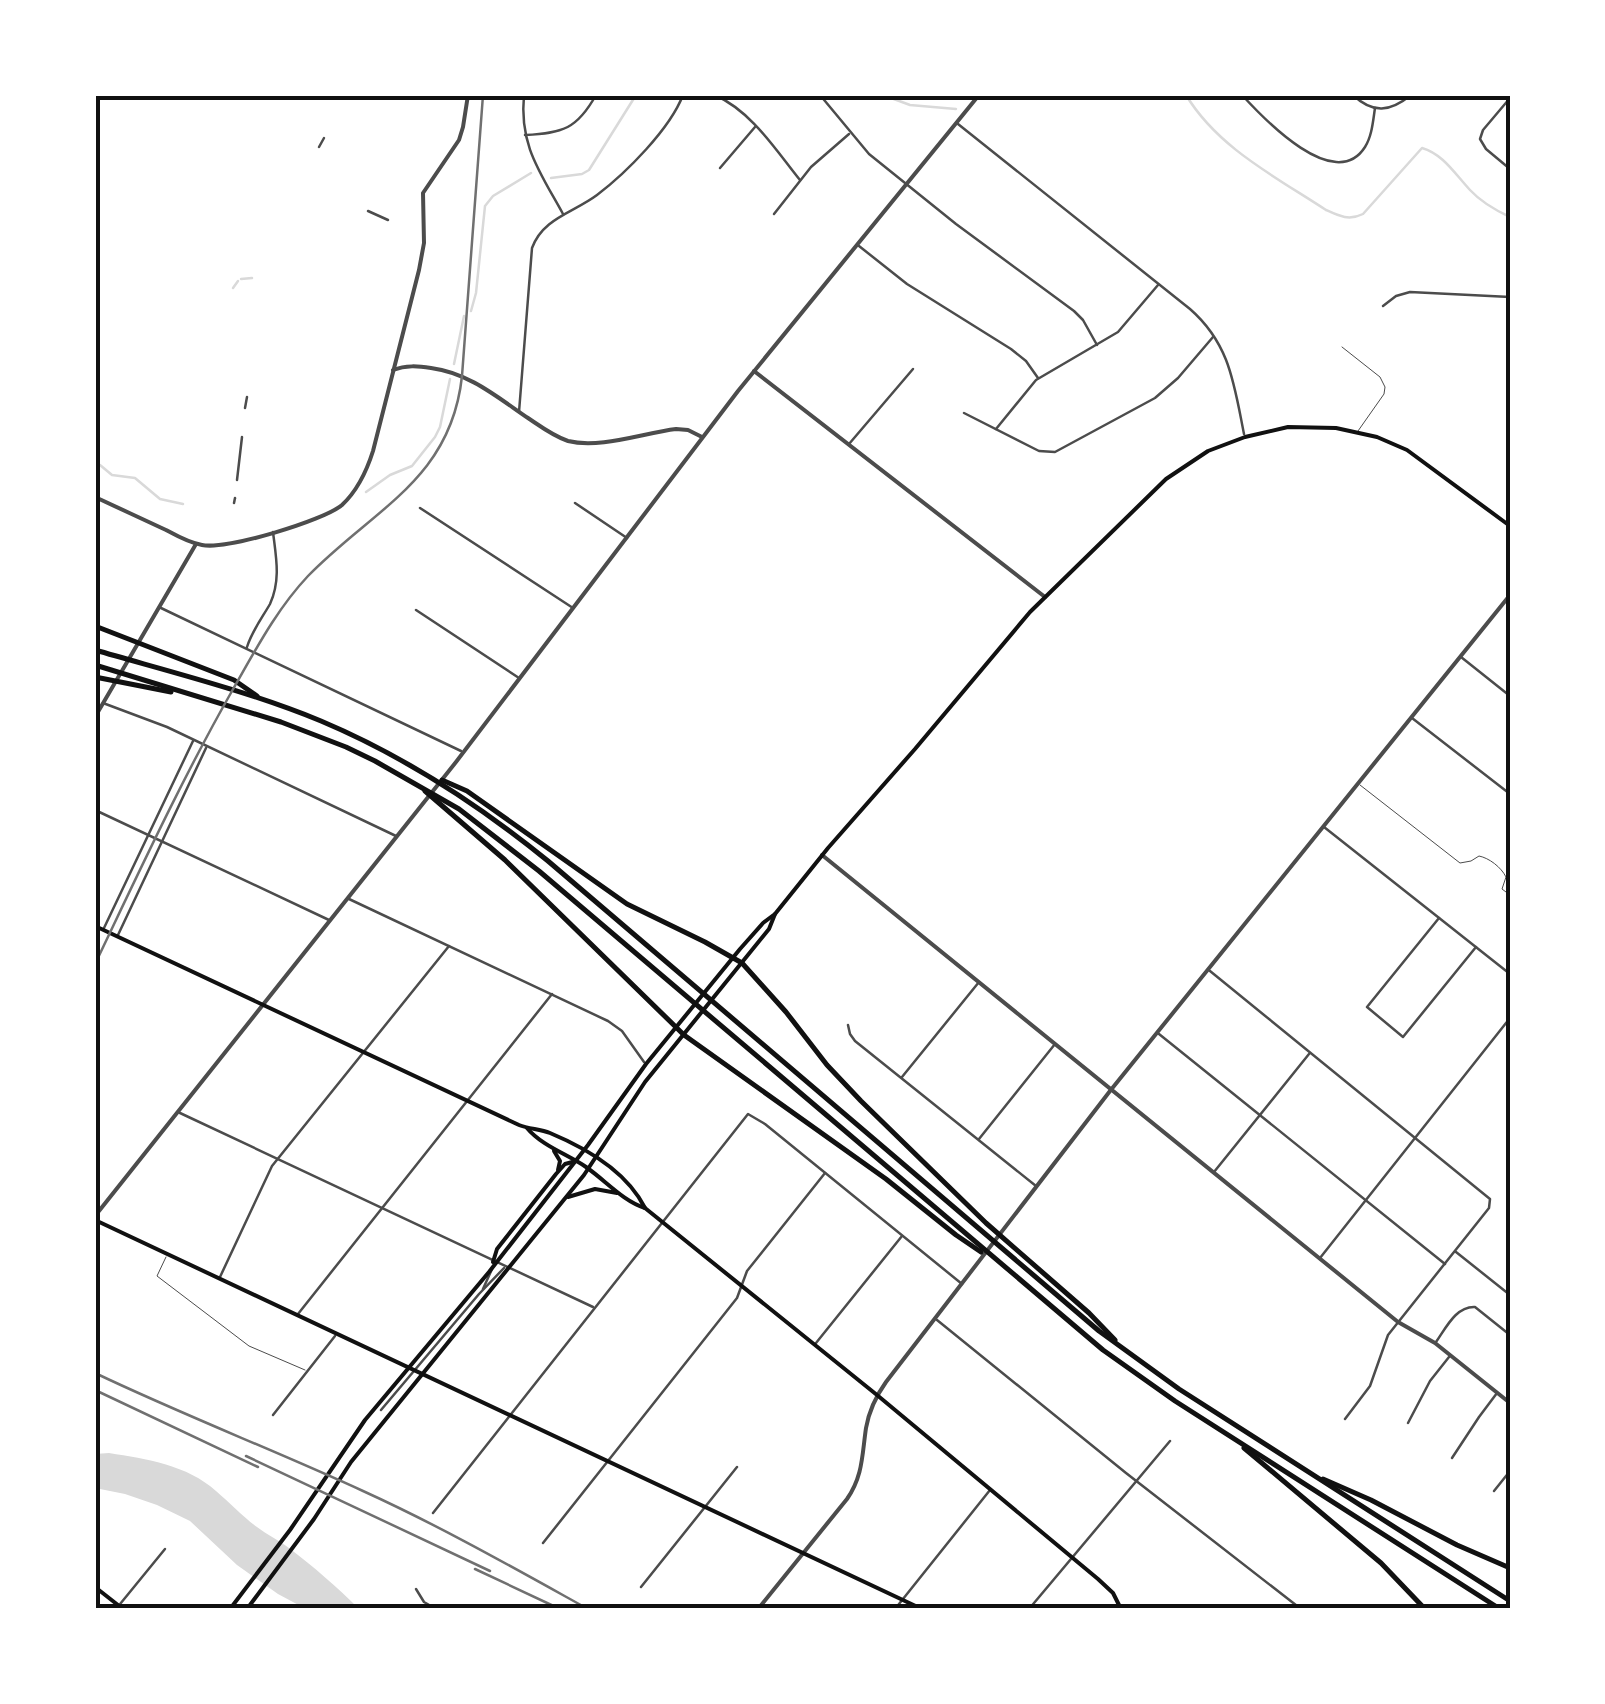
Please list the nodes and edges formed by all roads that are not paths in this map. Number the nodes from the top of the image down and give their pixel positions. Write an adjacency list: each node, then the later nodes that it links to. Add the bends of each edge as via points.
1 (468, 95): 37 (street, via 458,140 422,193 422,257)
2 (524, 95): 18 (street)
3 (596, 95): 18 (street, via 567,129)
4 (683, 95): 26 (street, via 633,163)
5 (715, 95): 16 (street)
6 (820, 95): 17 (street)
7 (979, 95): 13 (street)
8 (1242, 95): 14 (street, via 1296,144 1336,163 1363,150)
9 (1352, 95): 14 (street)
10 (1411, 95): 14 (street)
11 (968, 96): 13 (lane)
12 (1510, 98): 22 (street, via 1480,139)
13 (974, 101): 15 (street)
14 (1375, 108)
15 (956, 123): 24 (street); 30 (street)
16 (756, 126): 21 (street); 23 (street)
17 (851, 133): 23 (street); 24 (street)
18 (524, 135): 26 (street)
19 (324, 138): 20 (street)
20 (319, 147)
21 (720, 168)
22 (1510, 169)
23 (800, 180): 27 (street)
24 (907, 185): 29 (street); 34 (street, via 1074,311)
25 (368, 211): 28 (street)
26 (564, 214): 42 (street, via 539,232 532,248)
27 (774, 214)
28 (388, 220)
29 (858, 246): 38 (street); 39 (street, via 1012,349)
30 (1159, 284): 33 (street); 34 (street, via 1125,326)
31 (1510, 297): 32 (street, via 1410,292)
32 (1384, 306)
33 (1214, 336): 44 (street, via 1156,398 1056,452 1039,452); 48 (street, via 1228,364)
34 (1097, 344): 39 (street)
35 (1342, 347): 45 (lane, via 1385,387)
36 (913, 369): 49 (street)
37 (393, 370): 42 (street, via 424,367 462,376); 55 (street, via 374,452 350,496 326,516)
38 (754, 371): 47 (street); 49 (street)
39 (1038, 378): 44 (street)
40 (246, 397): 41 (street)
41 (245, 408)
42 (519, 412): 47 (street, via 556,436 582,443 676,429)
43 (964, 413): 44 (street)
44 (996, 429)
45 (1357, 432): 48 (main road, via 1300,426); 54 (main road, via 1409,452)
46 (242, 437): 50 (street)
47 (702, 437): 56 (street)
48 (1245, 437): 59 (main road, via 1208,451 1166,479)
49 (849, 444): 59 (street)
50 (237, 480)
51 (95, 497): 57 (street)
52 (575, 504): 56 (street)
53 (420, 508): 61 (street)
54 (1510, 526)
55 (273, 532): 57 (street, via 222,546); 64 (street, via 278,576)
56 (628, 538): 61 (street)
57 (196, 544): 60 (street)
58 (1510, 596): 66 (street)
59 (1045, 597): 88 (main road)
60 (160, 608): 64 (street); 73 (street)
61 (574, 608): 69 (street)
62 (416, 610): 69 (street)
63 (95, 626): 72 (highway, via 234,680)
64 (246, 648): 78 (street)
65 (95, 650): 72 (highway)
66 (1460, 656): 70 (street); 75 (street)
67 (95, 666): 71 (highway)
68 (95, 677): 71 (highway)
69 (520, 679): 78 (street)
70 (1510, 696)
71 (196, 697): 81 (highway, via 317,735)
72 (260, 698): 79 (highway)
73 (104, 700): 74 (street); 76 (street)
74 (95, 716)
75 (1411, 717): 80 (street); 82 (street)
76 (194, 740): 77 (street); 85 (street)
77 (207, 746): 86 (street); 87 (street)
78 (464, 752): 86 (street)
79 (425, 773): 99 (highway, via 467,791 627,904); 161 (highway, via 514,834)
80 (1358, 783): 84 (street); 89 (lane, via 1460,863 1486,857 1503,871 1502,888)
81 (420, 786): 108 (highway); 141 (highway, via 540,871)
82 (1510, 794)
83 (95, 810): 85 (street)
84 (1323, 826): 92 (street); 101 (street)
85 (148, 835): 87 (street); 95 (street)
86 (398, 836): 90 (street)
87 (162, 842): 93 (street); 96 (street)
88 (822, 855): 91 (main road); 103 (street)
89 (1510, 895)
90 (348, 898): 93 (street); 97 (street)
91 (775, 914): 99 (main road); 100 (main road)
92 (1439, 918): 98 (street); 98 (street, via 1367,1007 1403,1036)
93 (330, 920): 105 (street)
94 (95, 926): 95 (main road)
95 (103, 930): 96 (main road)
96 (117, 937): 105 (main road)
97 (449, 946): 104 (street); 113 (street)
98 (1476, 947): 102 (street)
99 (734, 957): 100 (highway); 108 (main road)
100 (742, 963): 110 (main road); 161 (highway, via 848,1089)
101 (1208, 969): 109 (street); 112 (street)
102 (1510, 974)
103 (979, 982): 111 (street); 115 (street)
104 (552, 994): 114 (street, via 616,1026); 117 (street)
105 (262, 1006): 113 (main road); 118 (street)
106 (1510, 1018): 121 (street)
107 (848, 1025): 115 (street, via 855,1041)
108 (676, 1028): 110 (highway); 114 (main road)
109 (1158, 1033): 116 (street); 119 (street)
110 (684, 1035): 125 (main road); 141 (highway)
111 (1055, 1044): 116 (street); 122 (street)
112 (1310, 1052): 119 (street); 121 (street)
113 (363, 1053): 117 (main road); 126 (street)
114 (646, 1064): 124 (main road)
115 (902, 1078): 122 (street)
116 (1110, 1091): 131 (street); 132 (street)
117 (467, 1100): 120 (main road); 136 (street)
118 (178, 1112): 126 (street); 138 (street)
119 (1260, 1115): 131 (street); 135 (street)
120 (527, 1128): 123 (main road); 124 (main road)
121 (1416, 1138): 135 (street); 142 (street, via 1488,1196 1489,1208)
122 (978, 1140): 132 (street)
123 (548, 1146): 127 (main road); 130 (main road, via 560,1161)
124 (585, 1150): 125 (main road); 127 (main road)
125 (596, 1157): 128 (main road); 137 (main road)
126 (278, 1159): 136 (street); 148 (street)
127 (576, 1161): 128 (main road); 130 (main road); 196 (main road, via 365,1420)
128 (588, 1168): 133 (main road); 134 (main road)
129 (825, 1173): 139 (street, via 748,1114); 140 (street); 149 (street)
130 (556, 1174): 145 (main road, via 497,1249)
131 (1213, 1174): 144 (street)
132 (1037, 1187): 150 (street)
133 (621, 1194): 134 (main road, via 596,1189); 137 (main road)
134 (564, 1198): 197 (main road, via 362,1447)
135 (1366, 1200): 144 (street); 146 (street)
136 (380, 1208): 145 (street); 154 (street)
137 (646, 1208): 139 (main road)
138 (95, 1218): 143 (main road)
139 (662, 1221): 149 (main road); 153 (street)
140 (902, 1236): 150 (street); 160 (street)
141 (967, 1240): 173 (highway, via 1120,1364)
142 (1455, 1251): 146 (street); 152 (street)
143 (168, 1254): 148 (main road); 164 (lane, via 157,1276 249,1346)
144 (1319, 1259): 156 (street)
145 (494, 1262): 147 (street); 151 (street)
146 (1444, 1264): 156 (street)
147 (505, 1267): 151 (street); 153 (street)
148 (220, 1279): 154 (main road)
149 (742, 1285): 160 (main road); 176 (street)
150 (963, 1285): 155 (street)
151 (479, 1294): 163 (street)
152 (1510, 1295)
153 (596, 1308): 170 (street)
154 (296, 1316): 157 (main road)
155 (936, 1319): 166 (street); 180 (street)
156 (1398, 1322): 159 (street); 171 (street, via 1370,1386)
157 (336, 1335): 163 (main road); 164 (street)
158 (1510, 1335): 159 (street, via 1468,1306)
159 (1435, 1343): 162 (street)
160 (815, 1345): 166 (main road)
161 (1123, 1350): 179 (highway)
162 (1450, 1356): 165 (street); 172 (street)
163 (413, 1370): 168 (street); 170 (main road)
164 (307, 1371): 169 (street)
165 (1498, 1393): 167 (street); 175 (street)
166 (878, 1395): 181 (main road); 187 (street, via 857,1483)
167 (1510, 1403)
168 (380, 1410)
169 (273, 1415)
170 (510, 1415): 176 (main road); 184 (street)
171 (1344, 1419)
172 (1408, 1424)
173 (1228, 1435): 205 (highway, via 1380,1562); 206 (highway)
174 (1170, 1441): 180 (street)
175 (1452, 1458)
176 (608, 1461): 183 (main road); 185 (street)
177 (738, 1467): 183 (street)
178 (1510, 1471): 182 (street)
179 (1314, 1476): 189 (highway); 194 (highway)
180 (1137, 1480): 188 (street); 204 (street)
181 (990, 1488): 188 (main road); 193 (street)
182 (1494, 1491)
183 (706, 1507): 187 (main road); 191 (street)
184 (433, 1513)
185 (543, 1543)
186 (165, 1549): 195 (street)
187 (803, 1554): 193 (main road); 199 (street)
188 (1072, 1557): 202 (street); 203 (main road)
189 (1510, 1568)
190 (95, 1587): 195 (main road)
191 (642, 1588)
192 (416, 1589): 198 (street)
193 (902, 1600): 200 (street); 201 (main road)
194 (1510, 1600)
195 (119, 1608)
196 (230, 1609)
197 (247, 1609)
198 (436, 1609)
199 (758, 1609)
200 (895, 1609)
201 (922, 1609)
202 (1029, 1609)
203 (1122, 1609)
204 (1301, 1609)
205 (1423, 1609)
206 (1500, 1609)

